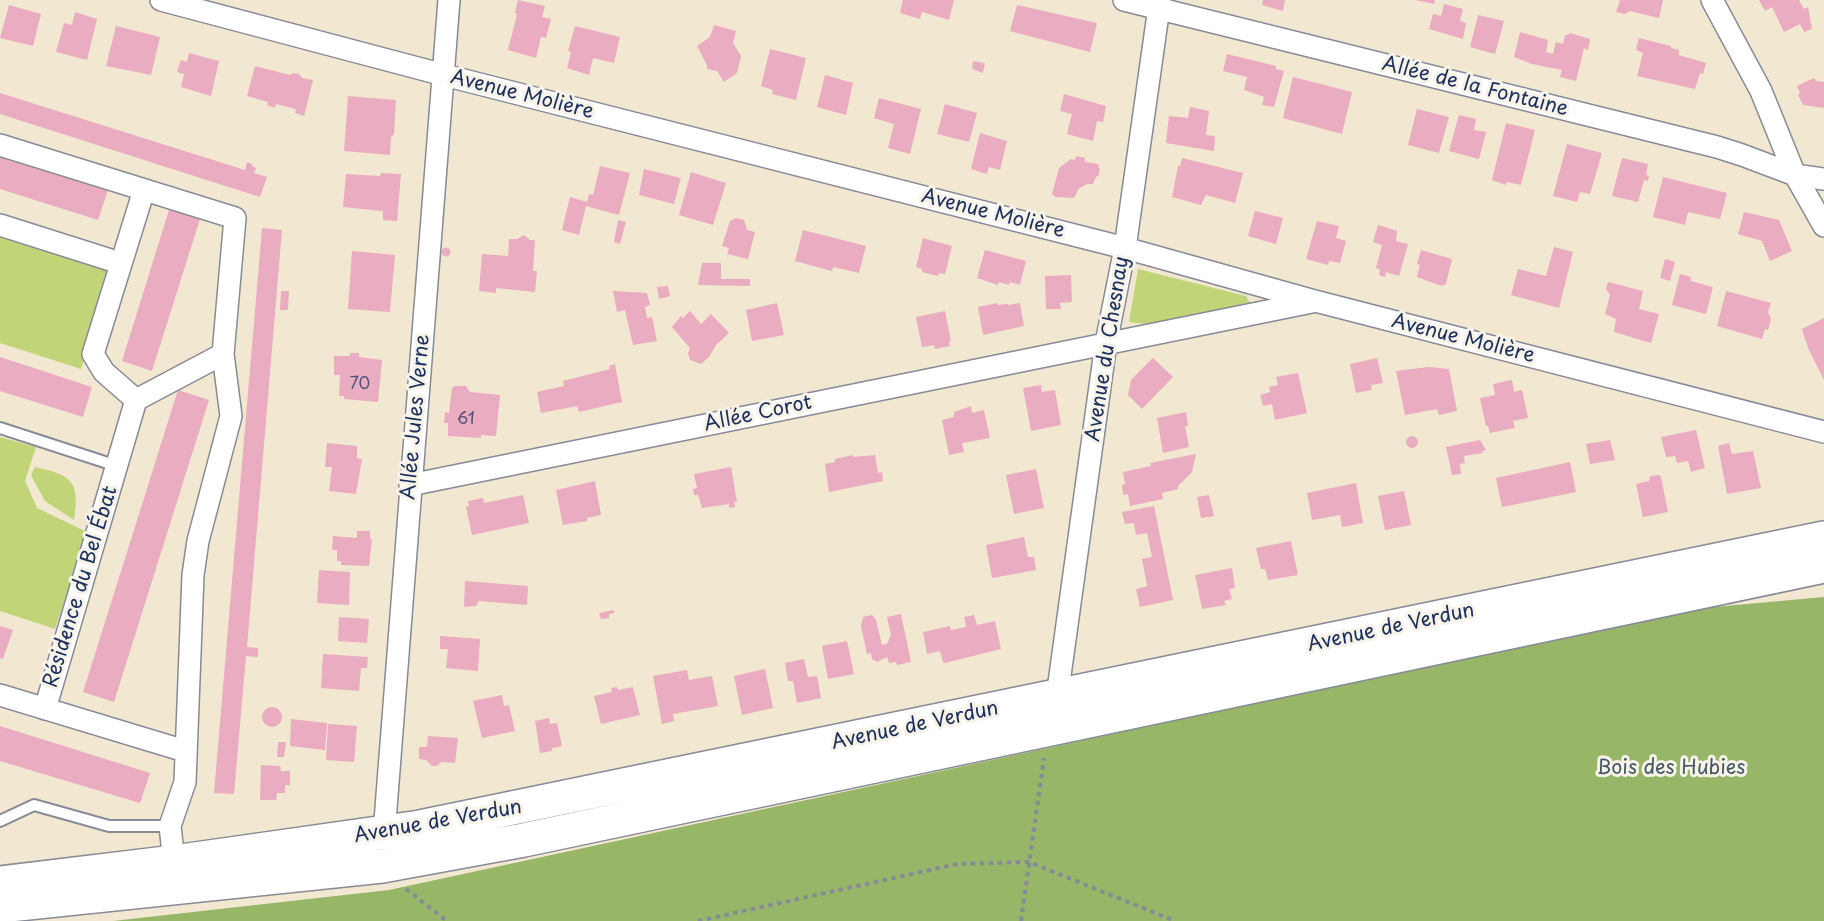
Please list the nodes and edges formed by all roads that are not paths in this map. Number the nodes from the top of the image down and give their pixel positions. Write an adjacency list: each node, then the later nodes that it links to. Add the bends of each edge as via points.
1 (161, 0): 6 (street, Avenue Molière)
2 (449, 0): 6 (street, Allée Jules Verne)
3 (1124, 0): 5 (street, Allée de la Fontaine)
4 (1712, 0): 8 (street, via 1761,91)
5 (1159, 5): 8 (street, Allée de la Fontaine, via 1717,147); 13 (street, Avenue du Chesnay)
6 (444, 75): 13 (street, Avenue Molière); 22 (street, Allée Jules Verne)
7 (0, 145): 10 (street)
8 (1795, 175): 9 (street, Allée de la Fontaine); 12 (street)
9 (1824, 179)
10 (144, 190): 14 (street); 17 (street, via 235,218)
11 (0, 225): 14 (street)
12 (1824, 226)
13 (1125, 248): 15 (street, Avenue Molière); 16 (street, Avenue du Chesnay)
14 (120, 263): 18 (street, via 93,354 105,372)
15 (1315, 301): 16 (street, Allée Corot); 20 (street, Avenue Molière)
16 (1106, 343): 22 (street, Allée Corot); 28 (street, Avenue du Chesnay)
17 (223, 354): 18 (street); 30 (street, via 231,416 198,541 193,575)
18 (136, 400): 21 (street, Résidence du Bel Ébat)
19 (0, 428): 21 (lane, Résidence du Bel Ébat)
20 (1824, 432)
21 (117, 466): 29 (street, Résidence du Bel Ébat)
22 (411, 485): 33 (street, Allée Jules Verne)
23 (1824, 538): 28 (main road, Avenue de Verdun)
24 (1824, 566): 25 (main road, Avenue de Verdun)
25 (1754, 581): 26 (main road); 36 (main road, Avenue de Verdun, via 427,859)
26 (1824, 590)
27 (0, 695): 29 (street, Résidence du Bel Ébat)
28 (1057, 697): 33 (main road, Avenue de Verdun)
29 (45, 709): 30 (street, Résidence du Bel Ébat)
30 (185, 751): 32 (street, via 185,782)
31 (0, 822): 32 (lane, via 34,805 110,826)
32 (170, 826): 34 (street)
33 (384, 834): 34 (main road, Avenue de Verdun)
34 (174, 862): 35 (main road, Avenue de Verdun)
35 (0, 883)
36 (0, 906)

